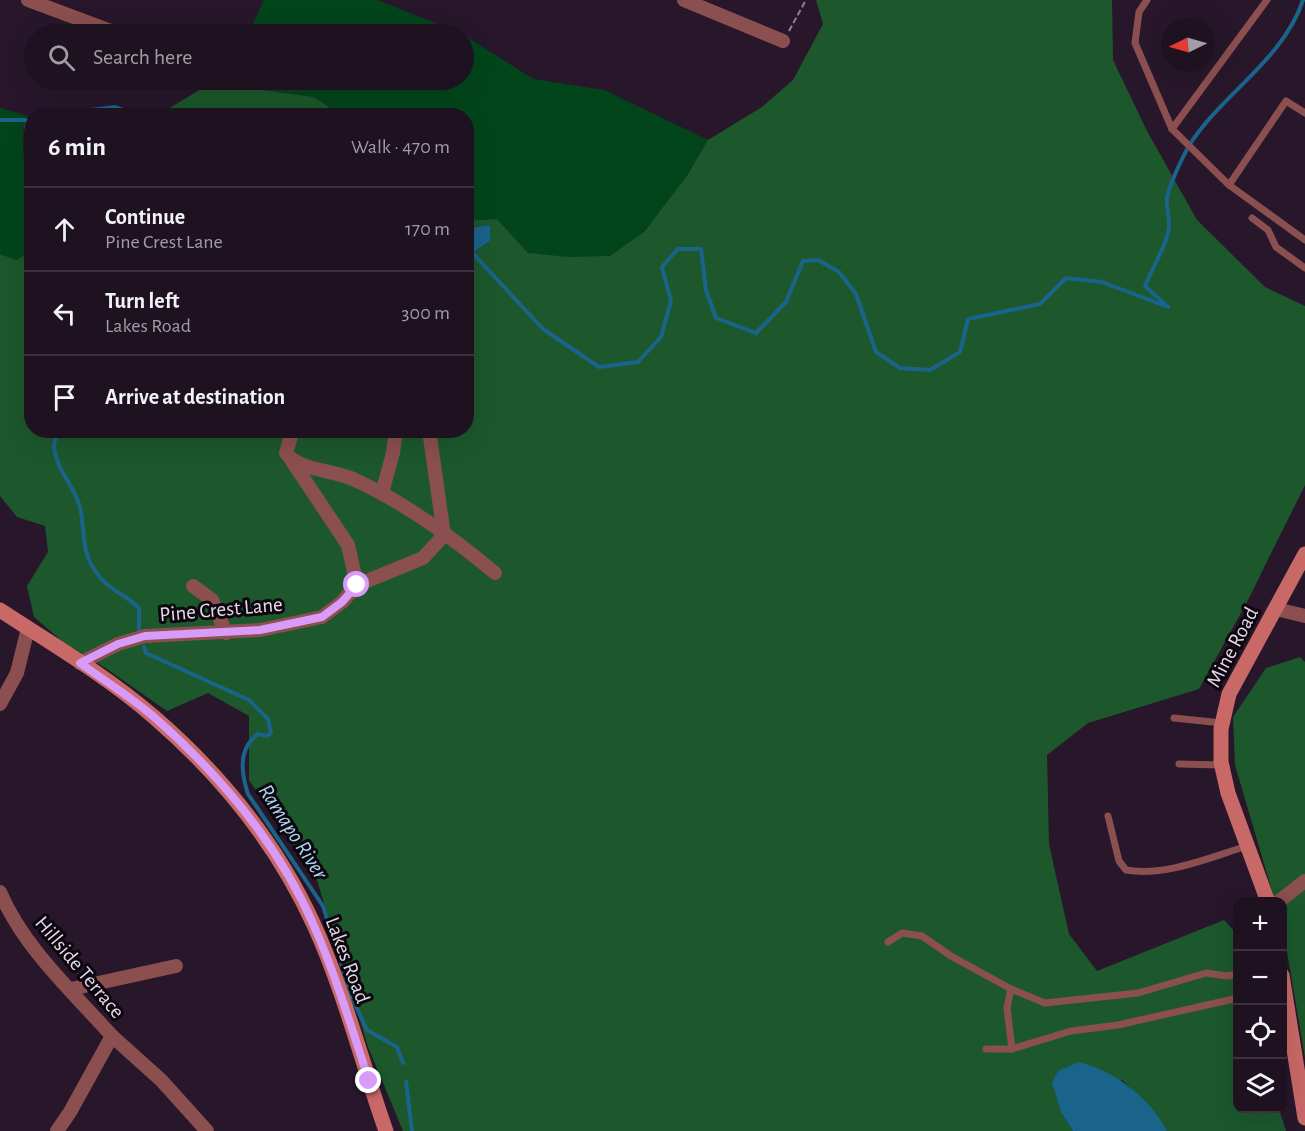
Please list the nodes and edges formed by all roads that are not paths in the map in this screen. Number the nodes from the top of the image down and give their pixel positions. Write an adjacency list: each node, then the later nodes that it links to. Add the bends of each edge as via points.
1 (28, 0): 5 (street)
2 (684, 0): 6 (street)
3 (1147, 0): 8 (lane, via 1139,12 1135,44)
4 (1267, 0): 8 (lane)
5 (92, 24)
6 (783, 41)
7 (1305, 113): 9 (lane, via 1286,101)
8 (1172, 129): 9 (lane)
9 (1229, 185): 11 (lane)
10 (1252, 218): 12 (lane, via 1268,230 1276,247)
11 (1305, 240)
12 (1305, 268)
13 (291, 438): 16 (street, via 286,453)
14 (395, 438): 17 (street)
15 (430, 438): 18 (street)
16 (292, 461): 17 (street, via 338,472); 21 (street, via 348,545)
17 (382, 493): 18 (street)
18 (444, 535): 20 (street); 21 (street, via 423,558)
19 (1305, 555): 23 (main road, Mine Road)
20 (495, 573)
21 (357, 585): 27 (street, Pine Crest Lane, via 322,617)
22 (193, 586): 27 (street, via 212,600)
23 (1276, 609): 25 (street); 31 (main road, Mine Road, via 1229,694)
24 (0, 610): 26 (main road, Lakes Road)
25 (1305, 616)
26 (28, 628): 28 (main road, Lakes Road); 29 (street, via 16,674)
27 (226, 633): 28 (street, Pine Crest Lane, via 145,636)
28 (80, 663): 53 (main road, Lakes Road, via 152,716 198,759 251,818 314,925)
29 (0, 704)
30 (1174, 718): 31 (lane)
31 (1222, 723): 33 (main road, Mine Road)
32 (1179, 764): 33 (lane)
33 (1221, 765): 35 (main road, Mine Road)
34 (1107, 816): 35 (lane, via 1119,861 1126,870 1164,868)
35 (1247, 846): 38 (main road, Mine Road)
36 (1305, 881): 39 (street)
37 (0, 894): 43 (street, Hillside Terrace, via 32,947)
38 (1266, 897)
39 (1284, 897)
40 (888, 942): 44 (lane, via 902,933 922,936)
41 (176, 966): 43 (street)
42 (1233, 975): 44 (lane, via 1206,973 1138,993 1045,1003)
43 (71, 989): 47 (street, Hillside Terrace)
44 (1011, 989): 49 (lane, via 1007,1008)
45 (1233, 999): 49 (lane, via 1118,1025 1071,1031)
46 (1287, 1005): 50 (main road)
47 (112, 1036): 51 (street, Hillside Terrace); 52 (street, via 161,1080)
48 (986, 1049): 49 (lane)
49 (1012, 1049)
50 (1305, 1118)
51 (57, 1131)
52 (206, 1131)
53 (386, 1131)

